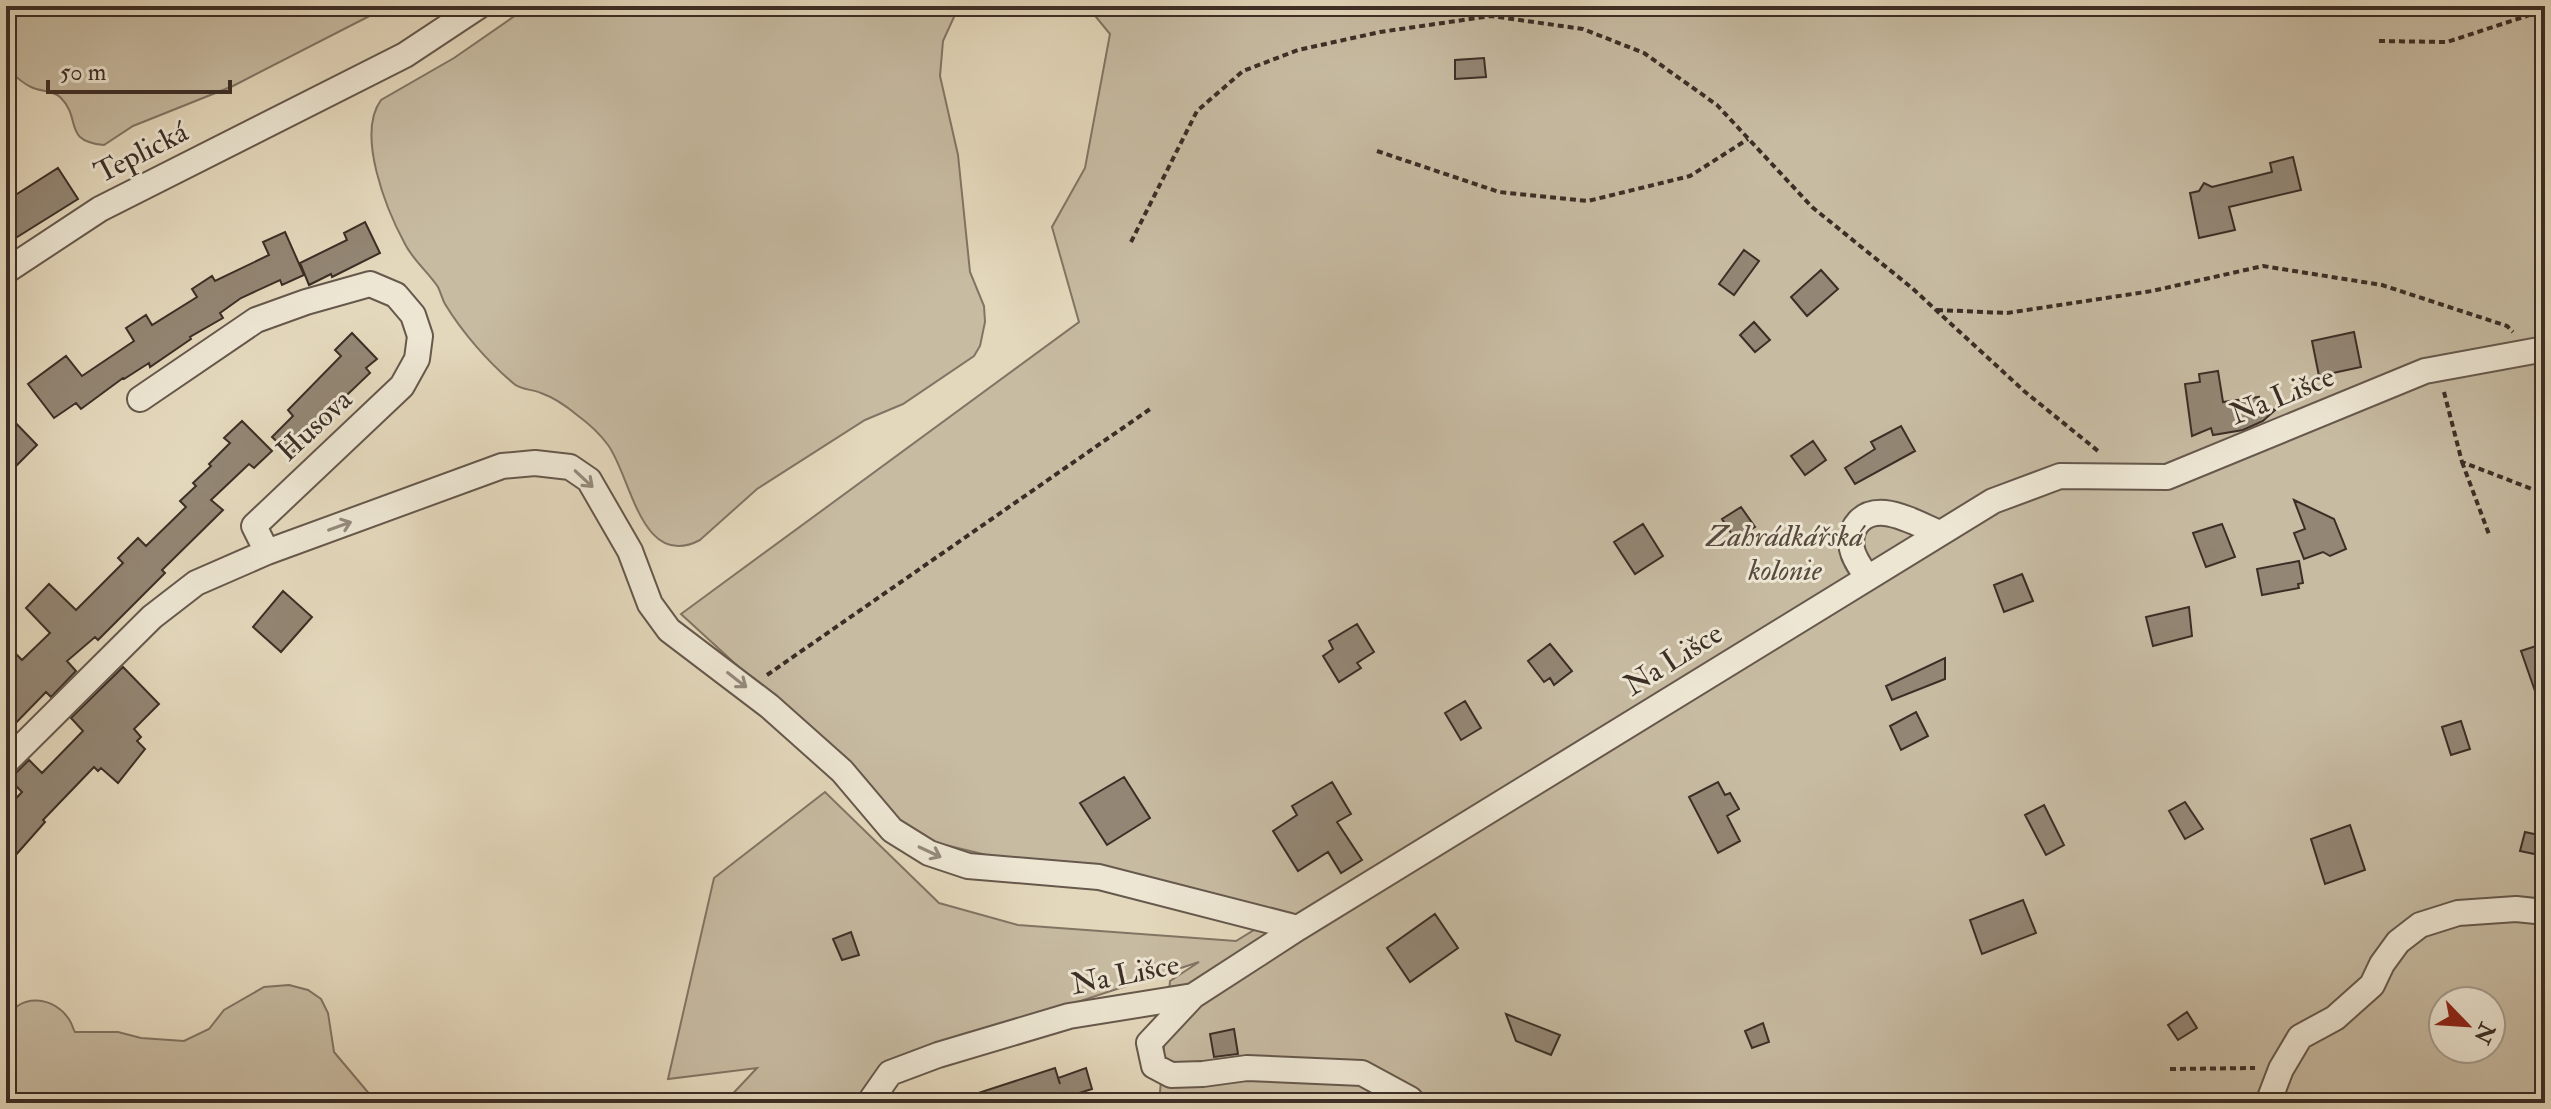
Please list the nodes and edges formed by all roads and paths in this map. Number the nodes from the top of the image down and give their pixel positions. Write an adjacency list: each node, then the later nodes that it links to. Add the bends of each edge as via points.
1 (479, 6): 7 (street, Teplická, via 405,55 100,209)
2 (2545, 10): 3 (path, via 2447,42)
3 (2379, 41)
4 (1748, 139): 5 (path, via 1690,176 1588,201 1499,192); 6 (path, via 1717,105 1644,53 1583,29 1491,16 1380,32 1298,50 1243,71 1197,111); 8 (path, via 1812,207)
5 (1377, 151)
6 (1131, 242)
7 (6, 271)
8 (1937, 310): 9 (path, via 2007,313 2152,291 2263,266 2382,285 2507,326); 14 (path, via 2024,391)
9 (2539, 349): 10 (street, Na Lišce)
10 (2437, 367): 13 (path); 14 (street, Na Lišce, via 2167,477)
11 (140, 399): 18 (street, Husova, via 256,320 306,302 370,284 405,305 420,336 417,359 402,386 254,526)
12 (1153, 407): 20 (path)
13 (2462, 462): 15 (path); 17 (path)
14 (2129, 477): 16 (street, Na Lišce, via 2060,476 1993,501)
15 (2545, 494)
16 (1939, 533): 19 (street, Na Lišce); 19 (street, via 1886,513 1868,514 1851,533 1852,548)
17 (2490, 537)
18 (267, 552): 20 (street, one-way to 20, via 502,466 570,467 589,480 630,551 650,604 669,630); 21 (street, via 196,583 152,617)
19 (1867, 577): 23 (street, Na Lišce)
20 (748, 689): 23 (street, one-way to 23, via 842,771 892,830 929,853 968,866 1099,877)
21 (6, 762)
22 (2545, 912): 25 (street, via 2458,913 2420,925 2398,942 2372,985 2335,1018 2300,1037)
23 (1298, 928): 24 (street, Na Lišce)
24 (1193, 996): 27 (street, Na Lišce, via 1069,1016 938,1055 890,1073); 28 (street, via 1149,1043 1154,1066 1171,1075 1247,1068 1362,1073)
25 (2275, 1068): 26 (path); 29 (street)
26 (2170, 1069)
27 (869, 1103)
28 (1413, 1103)
29 (2268, 1103)

